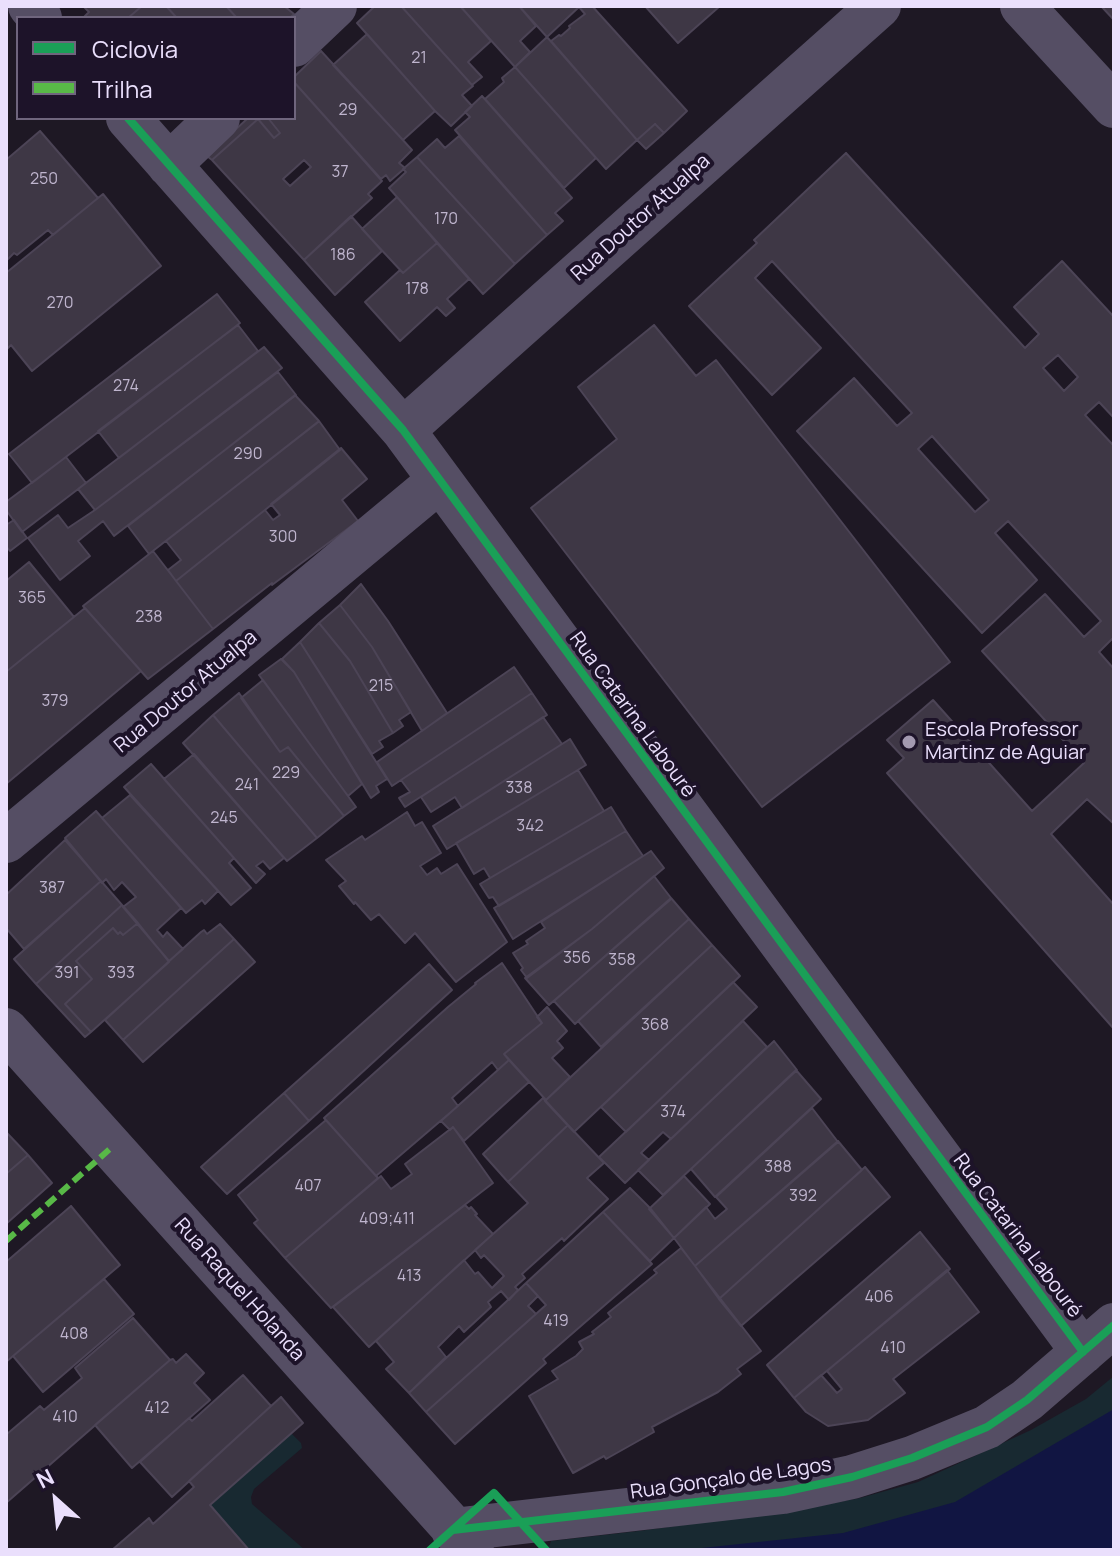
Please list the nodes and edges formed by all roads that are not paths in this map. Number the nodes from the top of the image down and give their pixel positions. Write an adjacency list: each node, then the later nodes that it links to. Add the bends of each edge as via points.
1 (335, 6): 4 (street)
2 (879, 6): 9 (street, Rua Doutor Atualpa)
3 (1022, 6): 5 (street)
4 (296, 43)
5 (1114, 106)
6 (130, 120): 8 (street, Rua Catarina Labouré)
7 (216, 120): 8 (street)
8 (169, 165): 9 (street, Rua Catarina Labouré)
9 (403, 430): 10 (street, Rua Catarina Labouré)
10 (439, 481): 11 (street, Rua Doutor Atualpa); 13 (street, Rua Catarina Labouré)
11 (6, 841)
12 (6, 1030): 14 (street, Rua Raquel Holanda)
13 (1099, 1339): 14 (street, Rua Gonçalo de Lagos, via 987,1427 852,1477)
14 (463, 1540)

